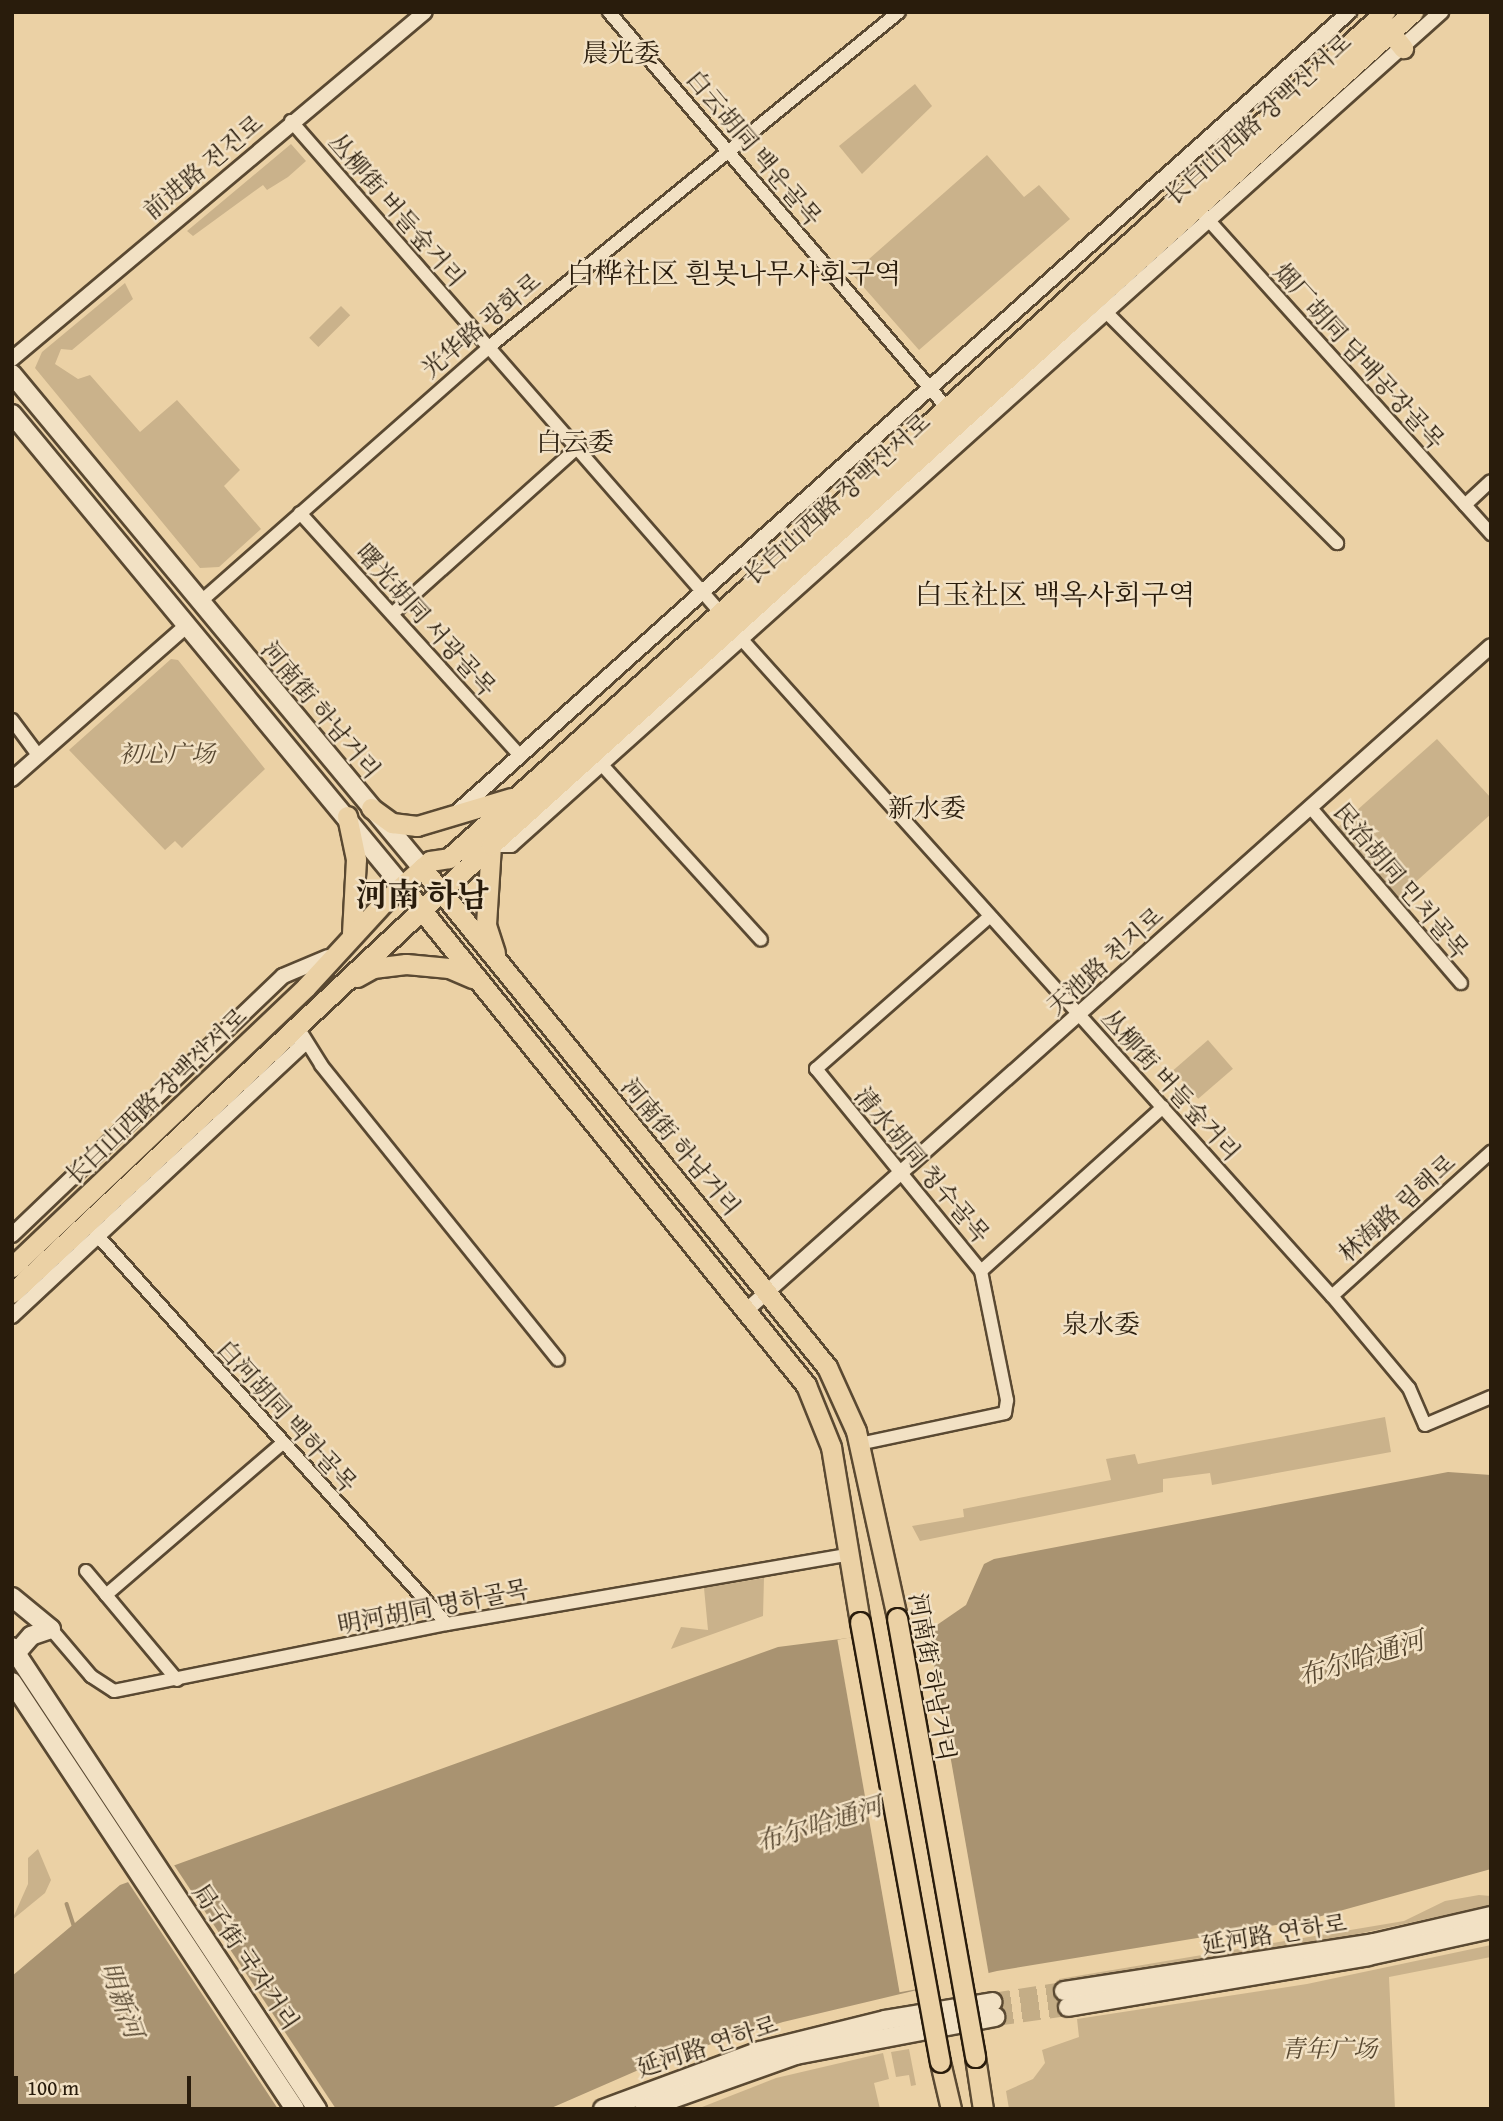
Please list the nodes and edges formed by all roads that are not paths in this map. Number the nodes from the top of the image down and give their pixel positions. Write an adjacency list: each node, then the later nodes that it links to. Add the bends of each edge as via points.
1 (425, 12): 10 (street, 前进路 전진로)
2 (609, 12): 11 (street, 白云胡同 백운골목)
3 (899, 12): 11 (street, 光华路 광화로)
4 (1349, 12): 17 (street)
5 (1385, 12): 18 (main road, 长白山西路 장백산서로)
6 (1413, 12): 8 (main road, 长白山西路 장백산서로)
7 (1441, 12): 9 (street)
8 (1390, 33): 9 (main road); 12 (main road, 长白山西路 장백산서로)
9 (1403, 48): 12 (street)
10 (291, 121): 14 (street, 丛柳街 버들숲거리); 15 (street, 前进路 전진로)
11 (730, 151): 14 (street, 光华路 광화로); 17 (street, 白云胡同 백운골목)
12 (1202, 213): 13 (street); 22 (street, 烟厂胡同 담배공장골목); 29 (main road, 长白山西路 장백산서로)
13 (1106, 313): 25 (street); 29 (street)
14 (490, 346): 20 (street, 丛柳街 버들숲거리); 23 (street, 光华路 광화로)
15 (12, 359)
16 (12, 374): 27 (main road, 河南街 하남거리)
17 (929, 386): 18 (street, 白云胡同 백운골목); 26 (street)
18 (947, 408): 29 (main road, 长白山西路 장백산서로)
19 (12, 414): 30 (main road, 河南街 하남거리)
20 (579, 446): 26 (street, 丛柳街 버들숲거리, via 629,512); 28 (street)
21 (1491, 481): 22 (street)
22 (1465, 505): 24 (street, 烟厂胡同 담배공장골목)
23 (300, 513): 27 (street, 光华路 광화로); 28 (street, 曙光胡同 서광골목)
24 (1491, 534)
25 (1337, 543)
26 (702, 591): 29 (street, 丛柳街 버들숲거리); 34 (street)
27 (199, 603): 39 (main road, 河南街 하남거리)
28 (392, 614): 34 (street, 曙光胡同 서광골목)
29 (731, 626): 35 (street); 37 (main road, 长白山西路 장백산서로); 42 (main road, 长白山西路 장백산서로); 47 (street, 丛柳街 버들숲거리)
30 (184, 627): 33 (street); 40 (main road, 河南街 하남거리)
31 (1491, 646): 38 (street, 天池路 천지로)
32 (12, 720): 33 (street)
33 (38, 755): 36 (street)
34 (520, 756): 41 (street)
35 (602, 765): 42 (street, via 511,845); 49 (street)
36 (12, 779)
37 (517, 796): 41 (main road); 43 (main road, 长白山西路 장백산서로, via 449,858)
38 (1310, 807): 53 (street, 民治胡同 민치골목); 55 (street, 天池路 천지로)
39 (371, 808): 41 (main road, via 404,827); 43 (main road, 河南街 하남거리)
40 (347, 816): 44 (main road, 河南街 하남거리); 48 (main road, via 356,859)
41 (452, 816)
42 (491, 845): 45 (main road, 长白山西路 장백산서로); 52 (main road, via 486,925)
43 (422, 868): 44 (main road, 长白山西路 장백산서로); 45 (main road, 河南街 하남거리)
44 (403, 887): 46 (main road, 河南街 하남거리); 48 (main road, 长白山西路 장백산서로)
45 (441, 891): 46 (main road, 长白山西路 장백산서로); 52 (main road, 河南街 하남거리)
46 (422, 909): 51 (main road, 河南街 하남거리); 54 (main road, 长白山西路 장백산서로)
47 (989, 917): 55 (street, 丛柳街 버들숲거리); 59 (street, 清水胡同 청수골목, via 816,1069)
48 (352, 933): 50 (main road, 长白山西路 장백산서로)
49 (761, 940)
50 (328, 957): 60 (street, 长白山西路 장백산서로, via 283,976); 62 (main road, 长白山西路 장백산서로, via 306,986)
51 (477, 979): 54 (main road, via 449,968 406,964 373,968); 67 (main road, 河南街 하남거리)
52 (509, 979): 64 (main road, 河南街 하남거리)
53 (1461, 983)
54 (338, 988): 56 (main road, 长白山西路 장백산서로)
55 (1078, 1015): 57 (street, 丛柳街 버들숲거리); 59 (street, 天池路 천지로)
56 (297, 1025): 61 (street, via 303,1045); 65 (main road, 长白山西路 장백산서로); 69 (street, via 321,1065)
57 (1163, 1107): 63 (street); 66 (street, 丛柳街 버들숲거리)
58 (1491, 1152): 66 (street, 林海路 림해로)
59 (904, 1174): 63 (street, 清水胡同 청수골목); 64 (street, 天池路 천지로)
60 (12, 1235)
61 (97, 1236): 68 (street); 71 (street, 白河胡同 백하골목)
62 (12, 1267)
63 (981, 1271): 72 (street, 清水胡同 청수골목, via 1007,1400 1005,1413)
64 (769, 1291): 67 (street, 天池路 천지로); 72 (main road, 河南街 하남거리, via 827,1367)
65 (12, 1293)
66 (1332, 1296): 70 (street, 丛柳街 버들숲거리, via 1409,1388 1425,1425)
67 (749, 1308): 73 (main road, 河南街 하남거리, via 806,1385 825,1424)
68 (12, 1316)
69 (558, 1360)
70 (1491, 1397)
71 (283, 1443): 75 (street); 77 (street, 白河胡同 백하골목)
72 (859, 1444): 89 (main road, 河南街 하남거리, bridge, via 897,1618)
73 (848, 1555): 77 (street, 明河胡同 명하골목); 88 (main road, 河南街 하남거리, bridge)
74 (86, 1571): 75 (street)
75 (106, 1595): 80 (street)
76 (12, 1597): 78 (main road)
77 (447, 1624): 80 (street, 明河胡同 명하골목)
78 (51, 1629): 79 (main road, via 31,1636); 80 (street, 明河胡同 명하골목, via 114,1691)
79 (14, 1650): 85 (main road, 局子街 국자거리)
80 (177, 1680)
81 (12, 1682): 84 (main road, 局子街 국자거리)
82 (1491, 1916): 83 (main road, 延河路 연하로, via 1374,1943 1066,1999 1368,1956)
83 (1491, 1929)
84 (295, 2109)
85 (317, 2109)
86 (603, 2109): 87 (main road, 延河路 연하로, via 760,2052 885,2020 994,2010 796,2055)
87 (645, 2109)
88 (951, 2109)
89 (983, 2109)

